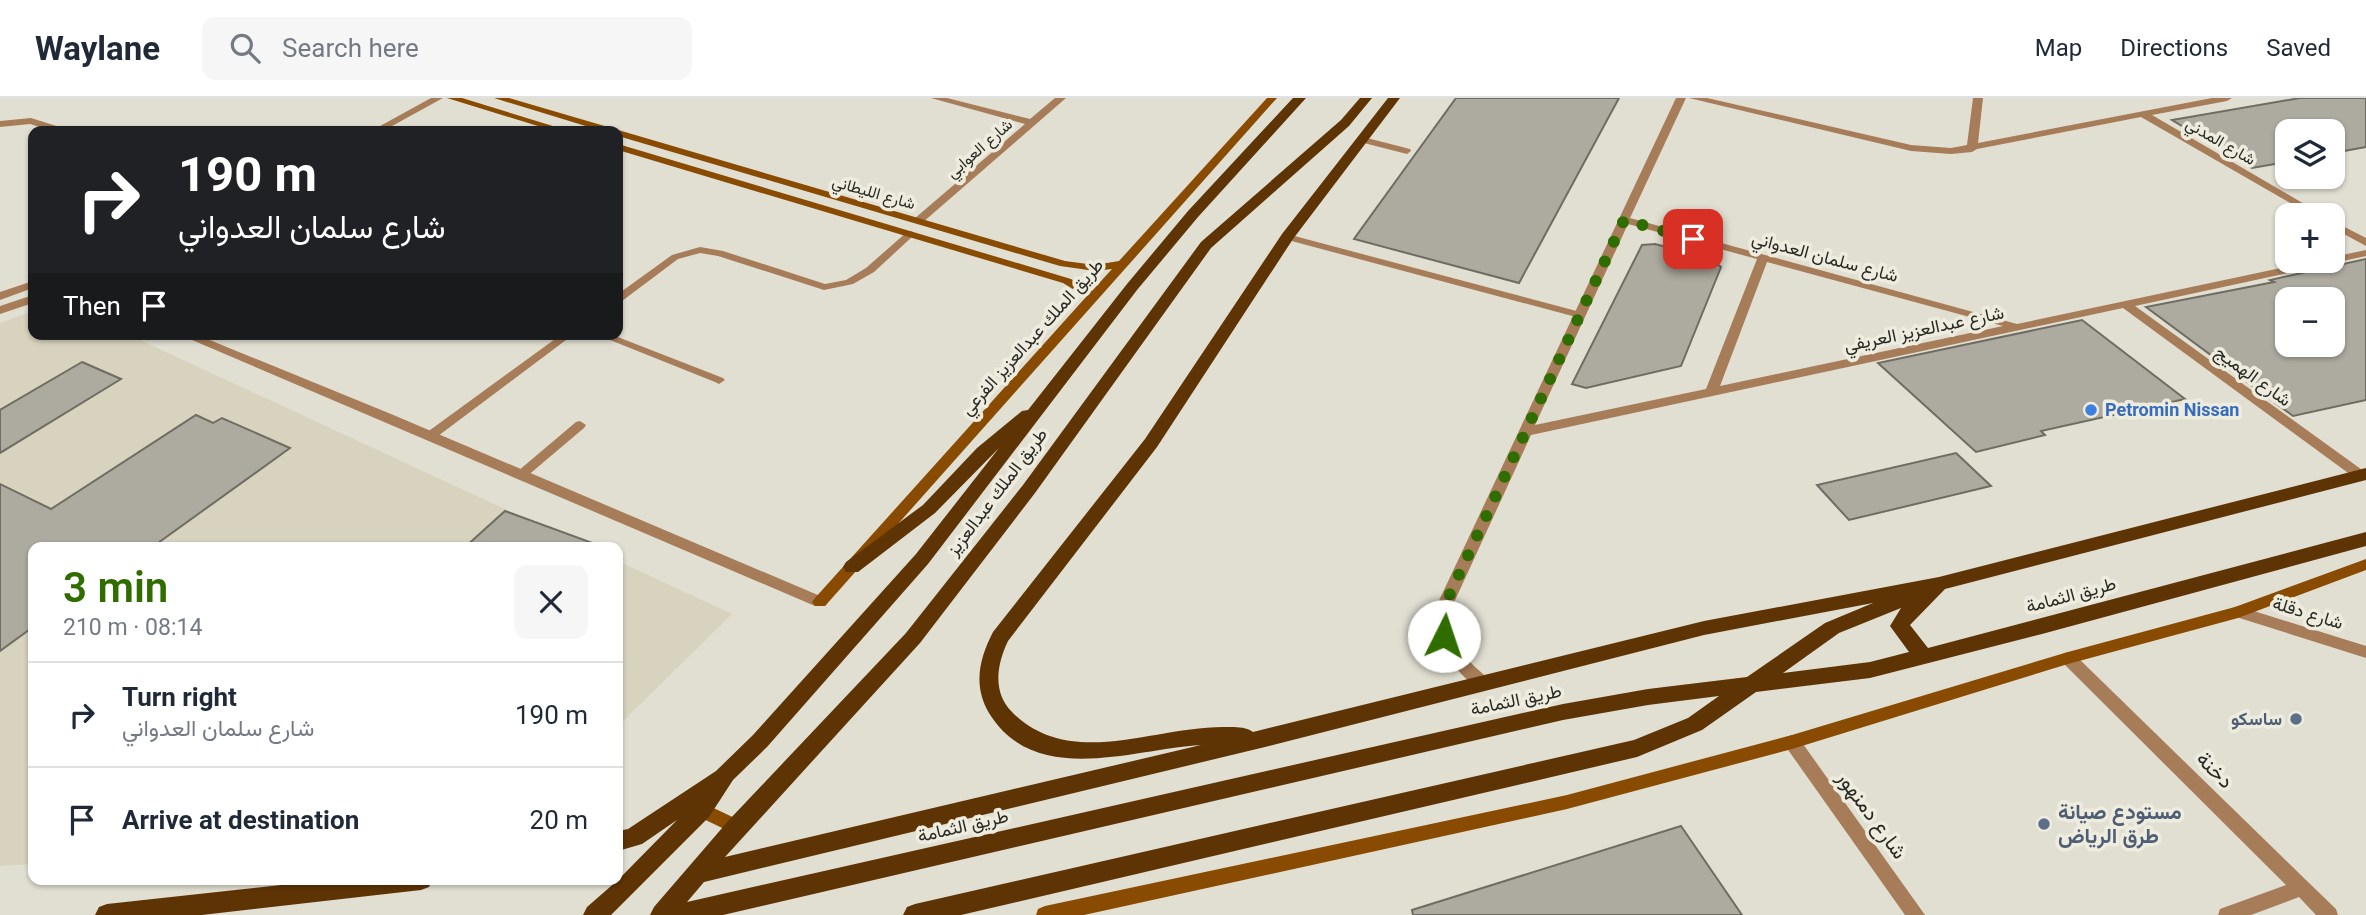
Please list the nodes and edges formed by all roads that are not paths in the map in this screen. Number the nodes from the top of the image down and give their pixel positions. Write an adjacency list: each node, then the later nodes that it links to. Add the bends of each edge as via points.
1 (439, 98): 18 (street)
2 (452, 98): 19 (street)
3 (499, 98): 20 (street)
4 (936, 98): 15 (street)
5 (1061, 98): 15 (street, شارع العوابي)
6 (1272, 98): 36 (street, طريق الملك عبدالعزيز الفرعي)
7 (1300, 98): 52 (main road, طريق الملك عبدالعزيز, via 1132,287)
8 (1366, 98): 72 (main road, طريق الملك عبدالعزيز, via 1345,123 1206,245 1029,489 913,638)
9 (1394, 98): 22 (main road)
10 (1681, 98): 27 (street)
11 (1694, 98): 24 (street, via 1911,148)
12 (1978, 98): 24 (street)
13 (2227, 98): 14 (street)
14 (2144, 115): 24 (street); 26 (street, شارع المدني)
15 (1033, 122): 28 (street, شارع العوابي)
16 (0, 124): 17 (street, via 31,121)
17 (46, 126)
18 (386, 126)
19 (547, 126)
20 (595, 126)
21 (623, 134): 28 (street, شارع الليطاني)
22 (1363, 140): 25 (lane); 31 (main road)
23 (623, 148): 30 (street, شارع الليطاني)
24 (1972, 149)
25 (1406, 151)
26 (2297, 203)
27 (1624, 220): 35 (street, شارع سلمان العدواني); 45 (street)
28 (918, 221): 36 (street, شارع الليطاني, via 1064,264 1095,268)
29 (2345, 230): 32 (street)
30 (910, 234): 39 (lane, via 870,270 849,282 824,287 701,250 676,257); 41 (street, شارع الليطاني, via 1067,281)
31 (1287, 237): 45 (lane); 68 (main road, via 1151,443 1000,637 988,672 989,690 1008,724 1045,747 1092,752 1215,735)
32 (2366, 243)
33 (2366, 253): 34 (street, شارع عبدالعزيز العريفي)
34 (2345, 257)
35 (1763, 258): 46 (street, شارع سلمان العدواني); 51 (street)
36 (1124, 264): 41 (street, طريق الملك عبدالعزيز الفرعي)
37 (2275, 272): 43 (street, شارع عبدالعزيز العريفي)
38 (28, 286): 40 (street)
39 (623, 295)
40 (0, 296)
41 (1094, 297): 60 (street, طريق الملك عبدالعزيز الفرعي)
42 (28, 301): 44 (street)
43 (2125, 304): 46 (street, شارع عبدالعزيز العريفي); 57 (street, شارع الهميج)
44 (0, 310)
45 (1580, 315): 54 (street)
46 (2017, 327): 51 (street, شارع عبدالعزيز العريفي)
47 (198, 340): 55 (street)
48 (561, 340): 55 (lane)
49 (616, 340): 50 (lane)
50 (719, 380)
51 (1711, 393): 54 (street, شارع عبدالعزيز العريفي)
52 (1045, 403): 60 (main road, via 983,452 929,509); 70 (main road, طريق الملك عبدالعزيز, via 922,559)
53 (580, 425): 56 (lane)
54 (1525, 432): 67 (street, via 1443,609 1444,636 1451,652)
55 (430, 436): 56 (street)
56 (522, 474): 60 (street, طريق الملك عبدالعزيز الفرعي, via 820,602)
57 (2363, 475): 61 (main road, طريق الثمامة)
58 (2366, 539): 64 (main road, طريق الثمامة)
59 (2366, 564): 62 (street)
60 (852, 567)
61 (1939, 584): 64 (main road, via 1904,616 1900,626); 66 (main road, via 1832,628); 67 (main road, طريق الثمامة, via 1704,628)
62 (2238, 612): 63 (street, شارع دقلة); 65 (street)
63 (2366, 652)
64 (1923, 656): 66 (main road, طريق الثمامة, via 1870,670)
65 (2068, 658): 69 (street); 76 (street, دخنة)
66 (1754, 683): 80 (main road, طريق الثمامة, via 1563,712); 81 (main road, via 1695,724 1637,748)
67 (1483, 684): 68 (main road, طريق الثمامة)
68 (1265, 738): 74 (main road, طريق الثمامة)
69 (1792, 742): 82 (street, via 1567,802); 83 (street, شارع دمنهور)
70 (726, 774): 71 (main road, طريق الملك عبدالعزيز); 73 (main road, طريق الملك عبدالعزيز, via 634,837)
71 (701, 810): 72 (street); 78 (main road, طريق الملك عبدالعزيز)
72 (737, 827): 74 (main road, طريق الملك عبدالعزيز)
73 (623, 840)
74 (696, 874): 79 (main road, طريق الملك عبدالعزيز)
75 (376, 885): 77 (main road)
76 (2302, 888): 84 (street); 85 (street, دخنة)
77 (107, 915)
78 (595, 915)
79 (662, 915)
80 (677, 915)
81 (915, 915)
82 (1045, 915)
83 (1916, 915)
84 (2227, 915)
85 (2329, 915)

